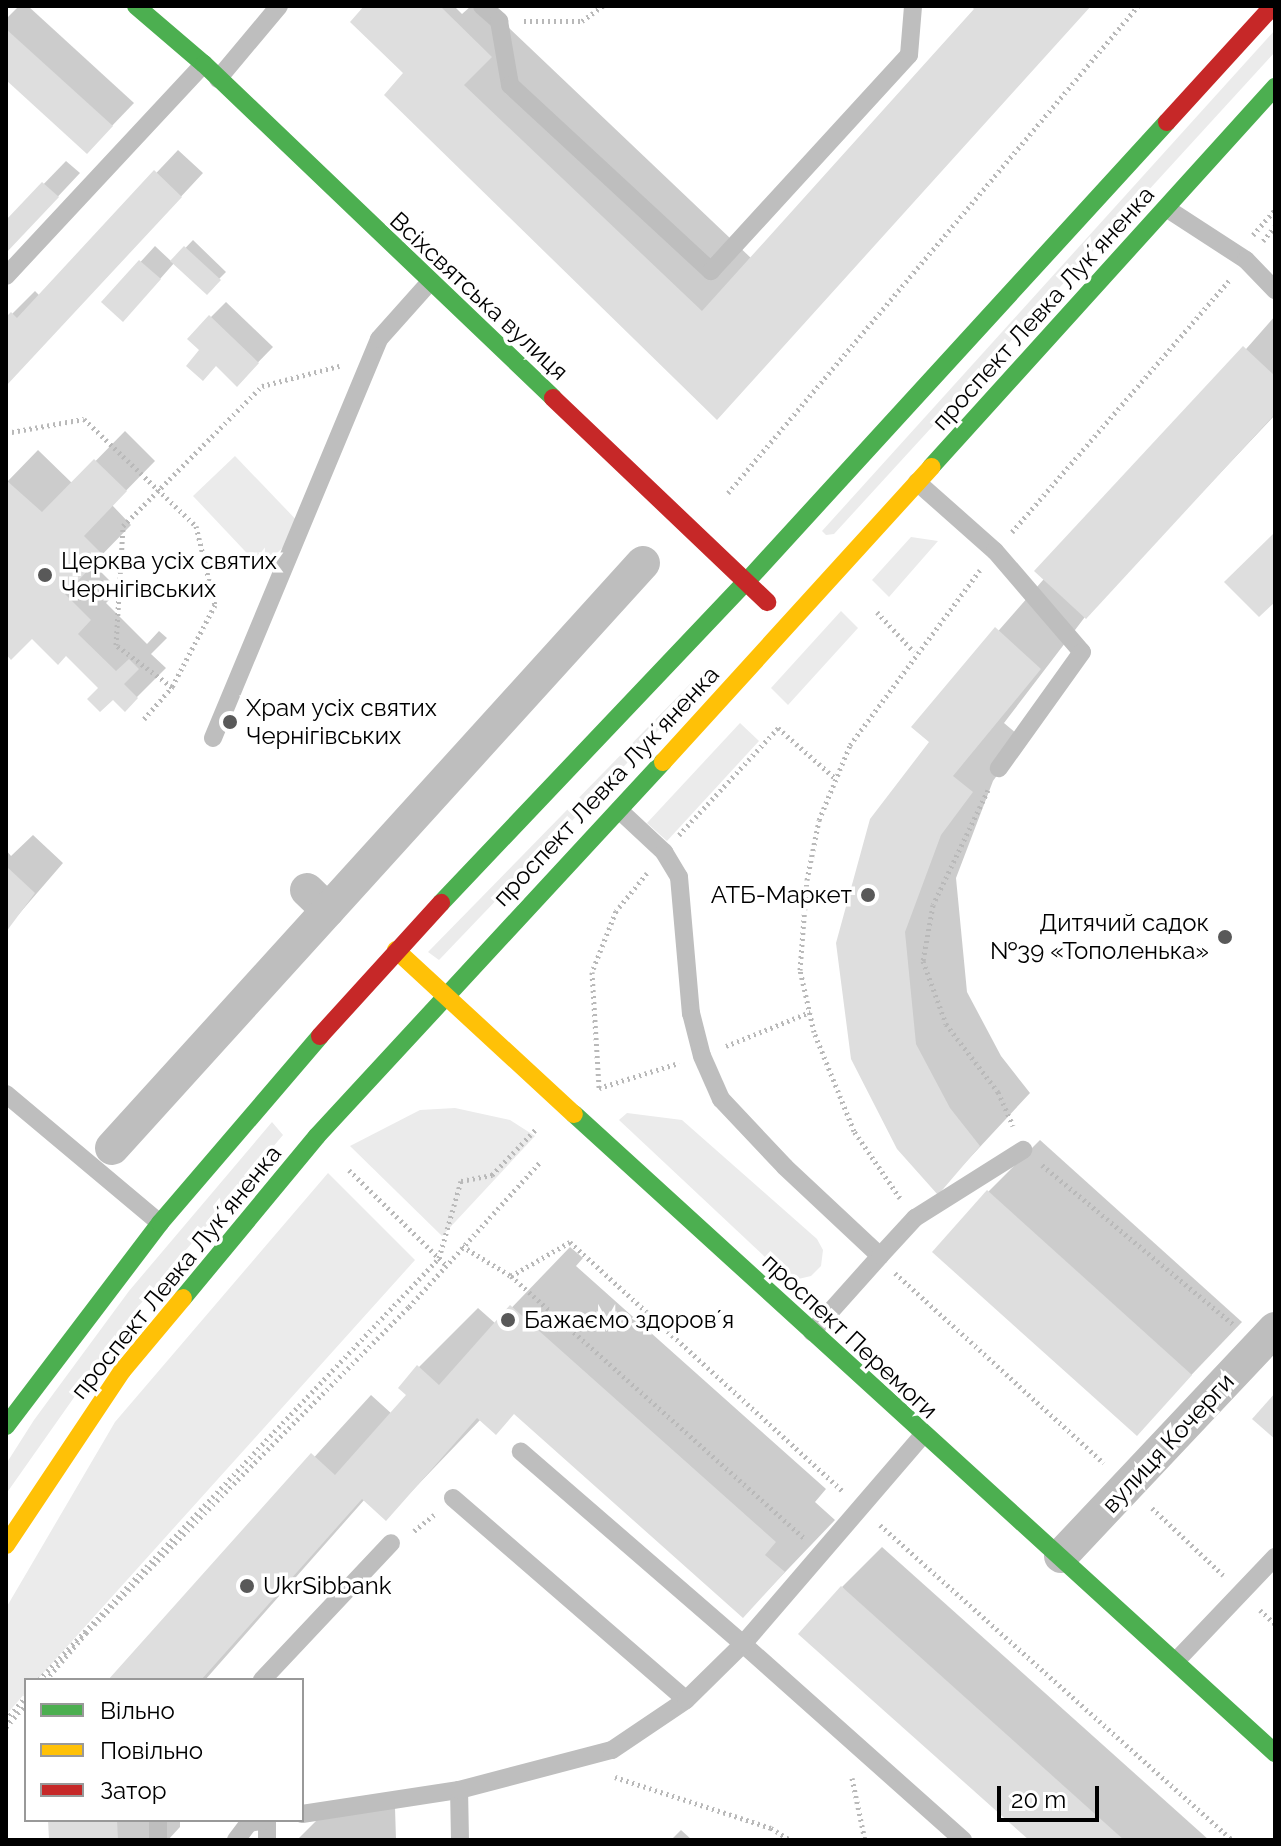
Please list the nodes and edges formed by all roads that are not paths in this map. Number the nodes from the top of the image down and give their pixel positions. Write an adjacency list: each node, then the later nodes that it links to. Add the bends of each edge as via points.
1 (136, 6): 8 (main road, Всіхсвятська вулиця)
2 (279, 6): 9 (lane)
3 (482, 6): 7 (lane)
4 (513, 6): 7 (lane)
5 (913, 6): 7 (lane, via 909,55 711,271 510,85)
6 (1273, 6): 17 (main road, проспект Левка Лукʼяненка)
7 (499, 21)
8 (204, 64): 9 (main road, Всіхсвятська вулиця); 12 (lane)
9 (218, 79): 13 (main road, Всіхсвятська вулиця)
10 (1275, 87): 11 (main road, проспект Левка Лукʼяненка)
11 (1166, 208): 14 (lane, via 1246,260); 15 (main road, проспект Левка Лукʼяненка)
12 (6, 276)
13 (429, 283): 17 (main road, Всіхсвятська вулиця); 19 (lane, via 379,339)
14 (1275, 290)
15 (917, 482): 18 (main road, проспект Левка Лукʼяненка); 20 (lane, via 995,551 1082,652)
16 (643, 563): 25 (street, via 318,900)
17 (747, 581): 18 (main road, Всіхсвятська вулиця); 22 (main road, проспект Левка Лукʼяненка)
18 (788, 623): 21 (main road, проспект Левка Лукʼяненка)
19 (213, 738)
20 (999, 768)
21 (618, 808): 23 (main road, проспект Левка Лукʼяненка); 28 (lane, via 664,852 679,877 691,1013 721,1099)
22 (396, 950): 23 (main road, проспект Перемоги); 27 (main road, проспект Левка Лукʼяненка)
23 (444, 994): 29 (main road, проспект Перемоги); 36 (main road, проспект Левка Лукʼяненка, via 192,1282 122,1371)
24 (6, 1094): 27 (lane)
25 (112, 1148)
26 (1023, 1150): 28 (lane, via 915,1218)
27 (160, 1223): 31 (main road, проспект Левка Лукʼяненка)
28 (880, 1256): 29 (lane)
29 (812, 1332): 32 (main road, проспект Перемоги)
30 (1267, 1337): 37 (street, вулиця Кочерги)
31 (6, 1426)
32 (922, 1436): 37 (main road, проспект Перемоги); 39 (lane)
33 (521, 1452): 39 (lane)
34 (453, 1498): 42 (lane)
35 (391, 1543): 41 (lane)
36 (6, 1545)
37 (1061, 1556): 40 (main road, проспект Перемоги)
38 (1275, 1557): 40 (lane)
39 (743, 1644): 42 (lane); 49 (lane)
40 (1176, 1661): 43 (main road, проспект Перемоги)
41 (264, 1678)
42 (686, 1700): 44 (lane, via 612,1750)
43 (1275, 1753)
44 (459, 1790): 45 (lane); 48 (lane)
45 (304, 1814)
46 (255, 1822): 47 (lane)
47 (236, 1840)
48 (460, 1840)
49 (963, 1840)

